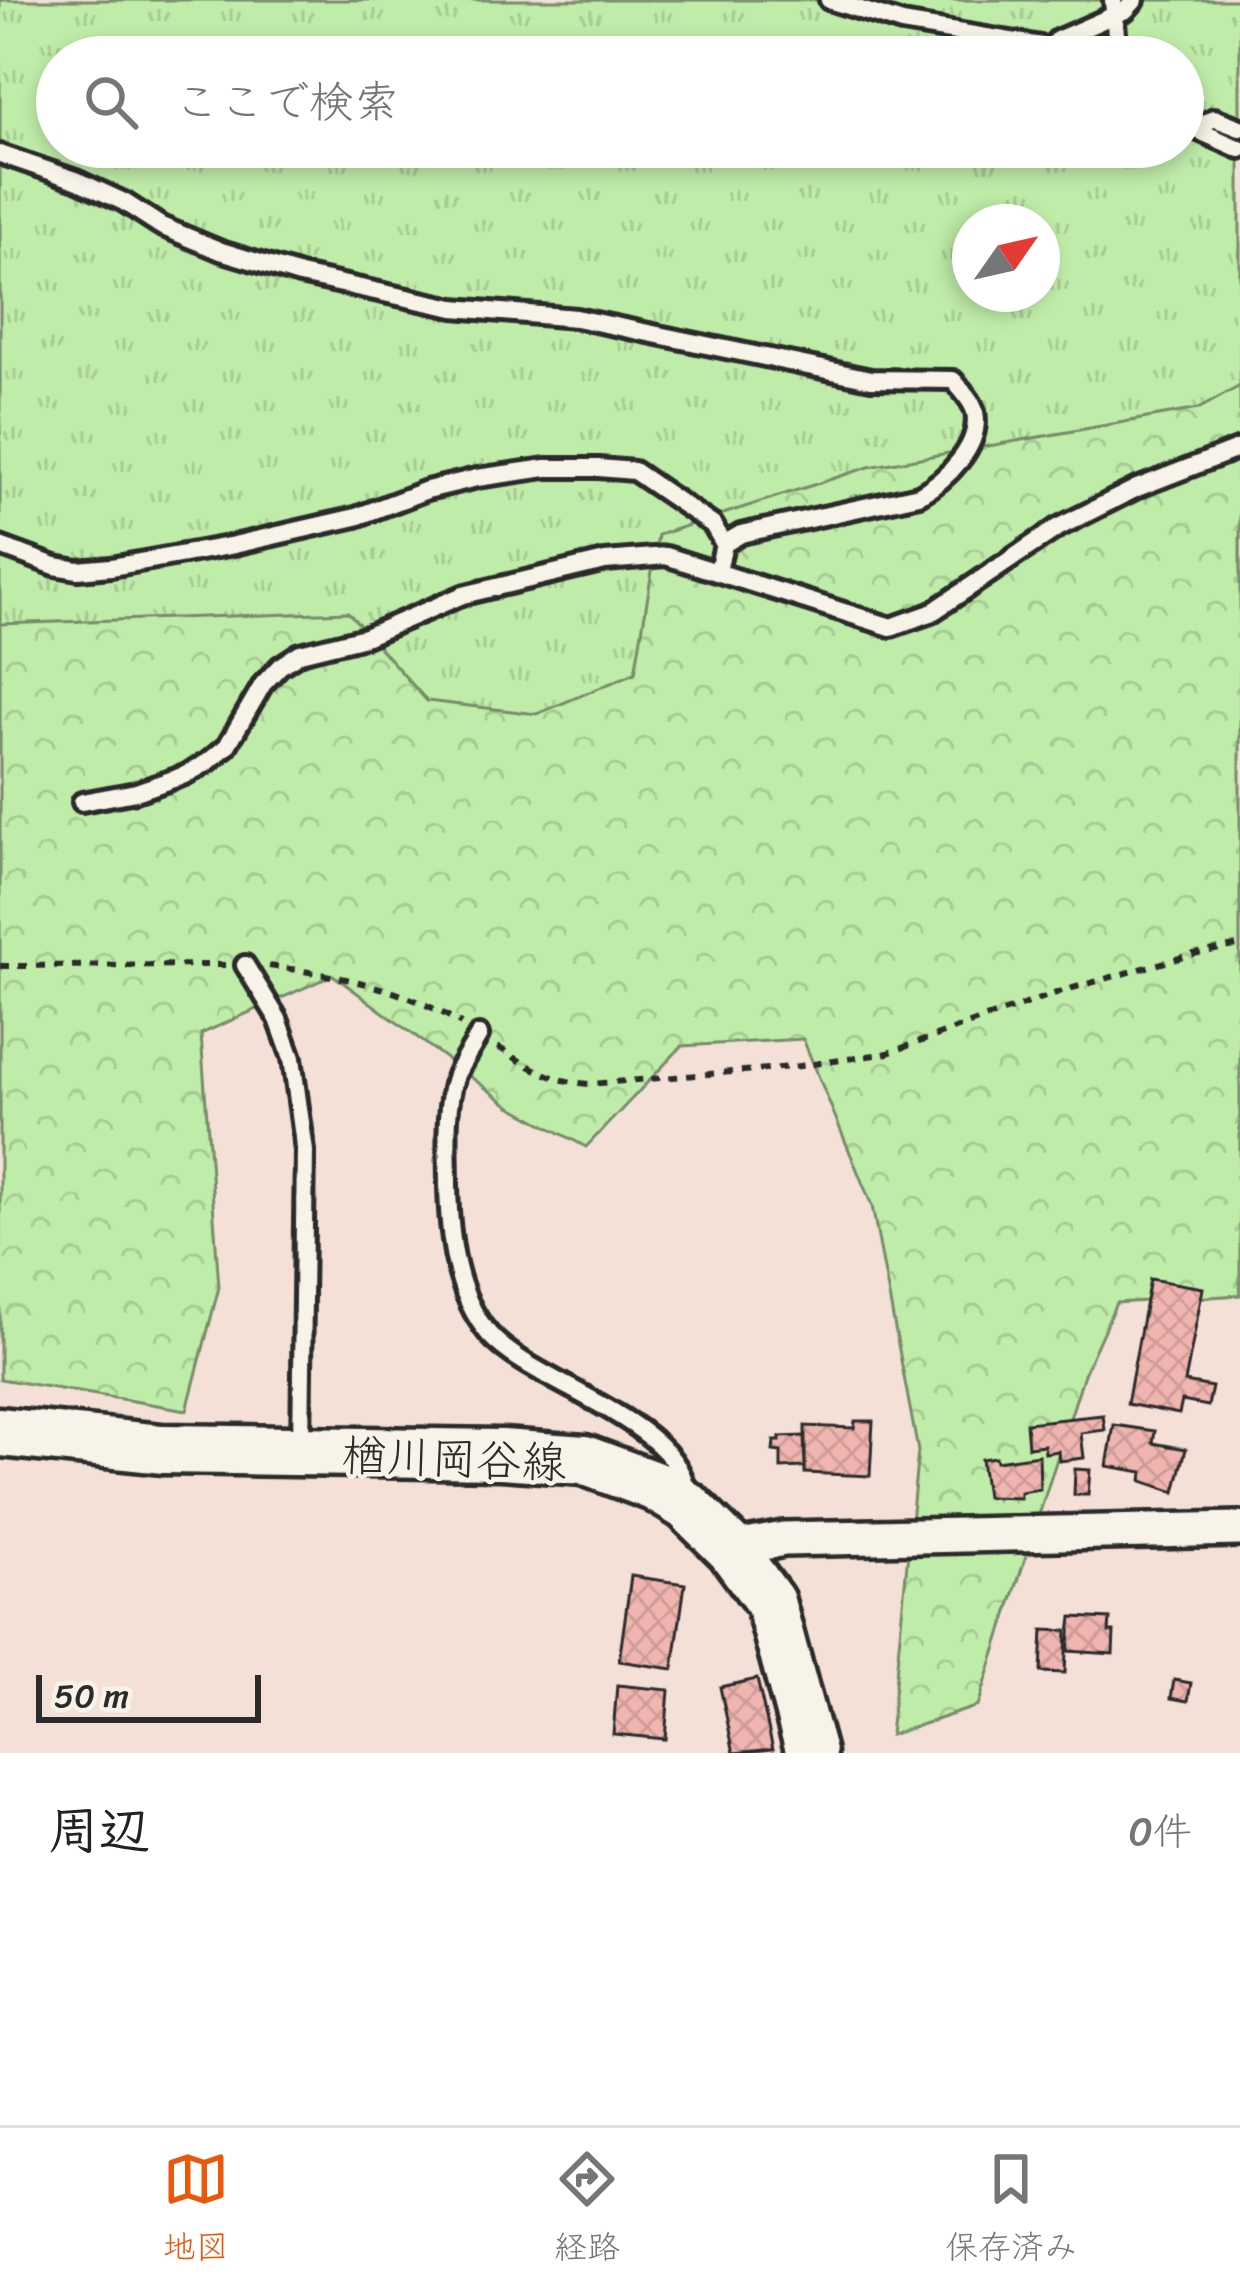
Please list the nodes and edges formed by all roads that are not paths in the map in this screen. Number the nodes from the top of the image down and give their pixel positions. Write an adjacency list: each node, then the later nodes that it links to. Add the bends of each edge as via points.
1 (829, 0): 4 (lane)
2 (1135, 0): 3 (lane)
3 (1113, 8): 5 (lane)
4 (974, 36)
5 (1064, 36)
6 (1204, 121): 7 (lane)
7 (1240, 128)
8 (1204, 132): 9 (lane)
9 (1240, 148)
10 (0, 154): 11 (lane)
11 (36, 166)
12 (41, 168): 14 (lane, via 221,251 300,275 454,308 576,318 871,380 953,380 965,393 974,436 937,485)
13 (1240, 448): 16 (lane, via 1057,528 931,614 892,627)
14 (724, 544): 15 (lane, via 713,525 634,471 546,468 111,567 55,566); 16 (lane)
15 (0, 546)
16 (718, 571): 17 (lane, via 666,556 604,561 463,595 365,638 300,653 263,684 227,746 208,762 136,792)
17 (82, 802)
18 (244, 965): 21 (lane, via 292,1058 305,1151)
19 (479, 1035): 22 (lane, via 455,1078 447,1143 455,1265 473,1308 518,1358 597,1402 676,1461 687,1479)
20 (0, 1432): 21 (main road, 楢川岡谷線)
21 (301, 1453): 22 (main road, 楢川岡谷線, via 584,1460)
22 (687, 1506): 24 (main road, 楢川岡谷線)
23 (1240, 1529): 24 (street, via 784,1538)
24 (731, 1549): 25 (main road, 楢川岡谷線, via 770,1602)
25 (812, 1753)

